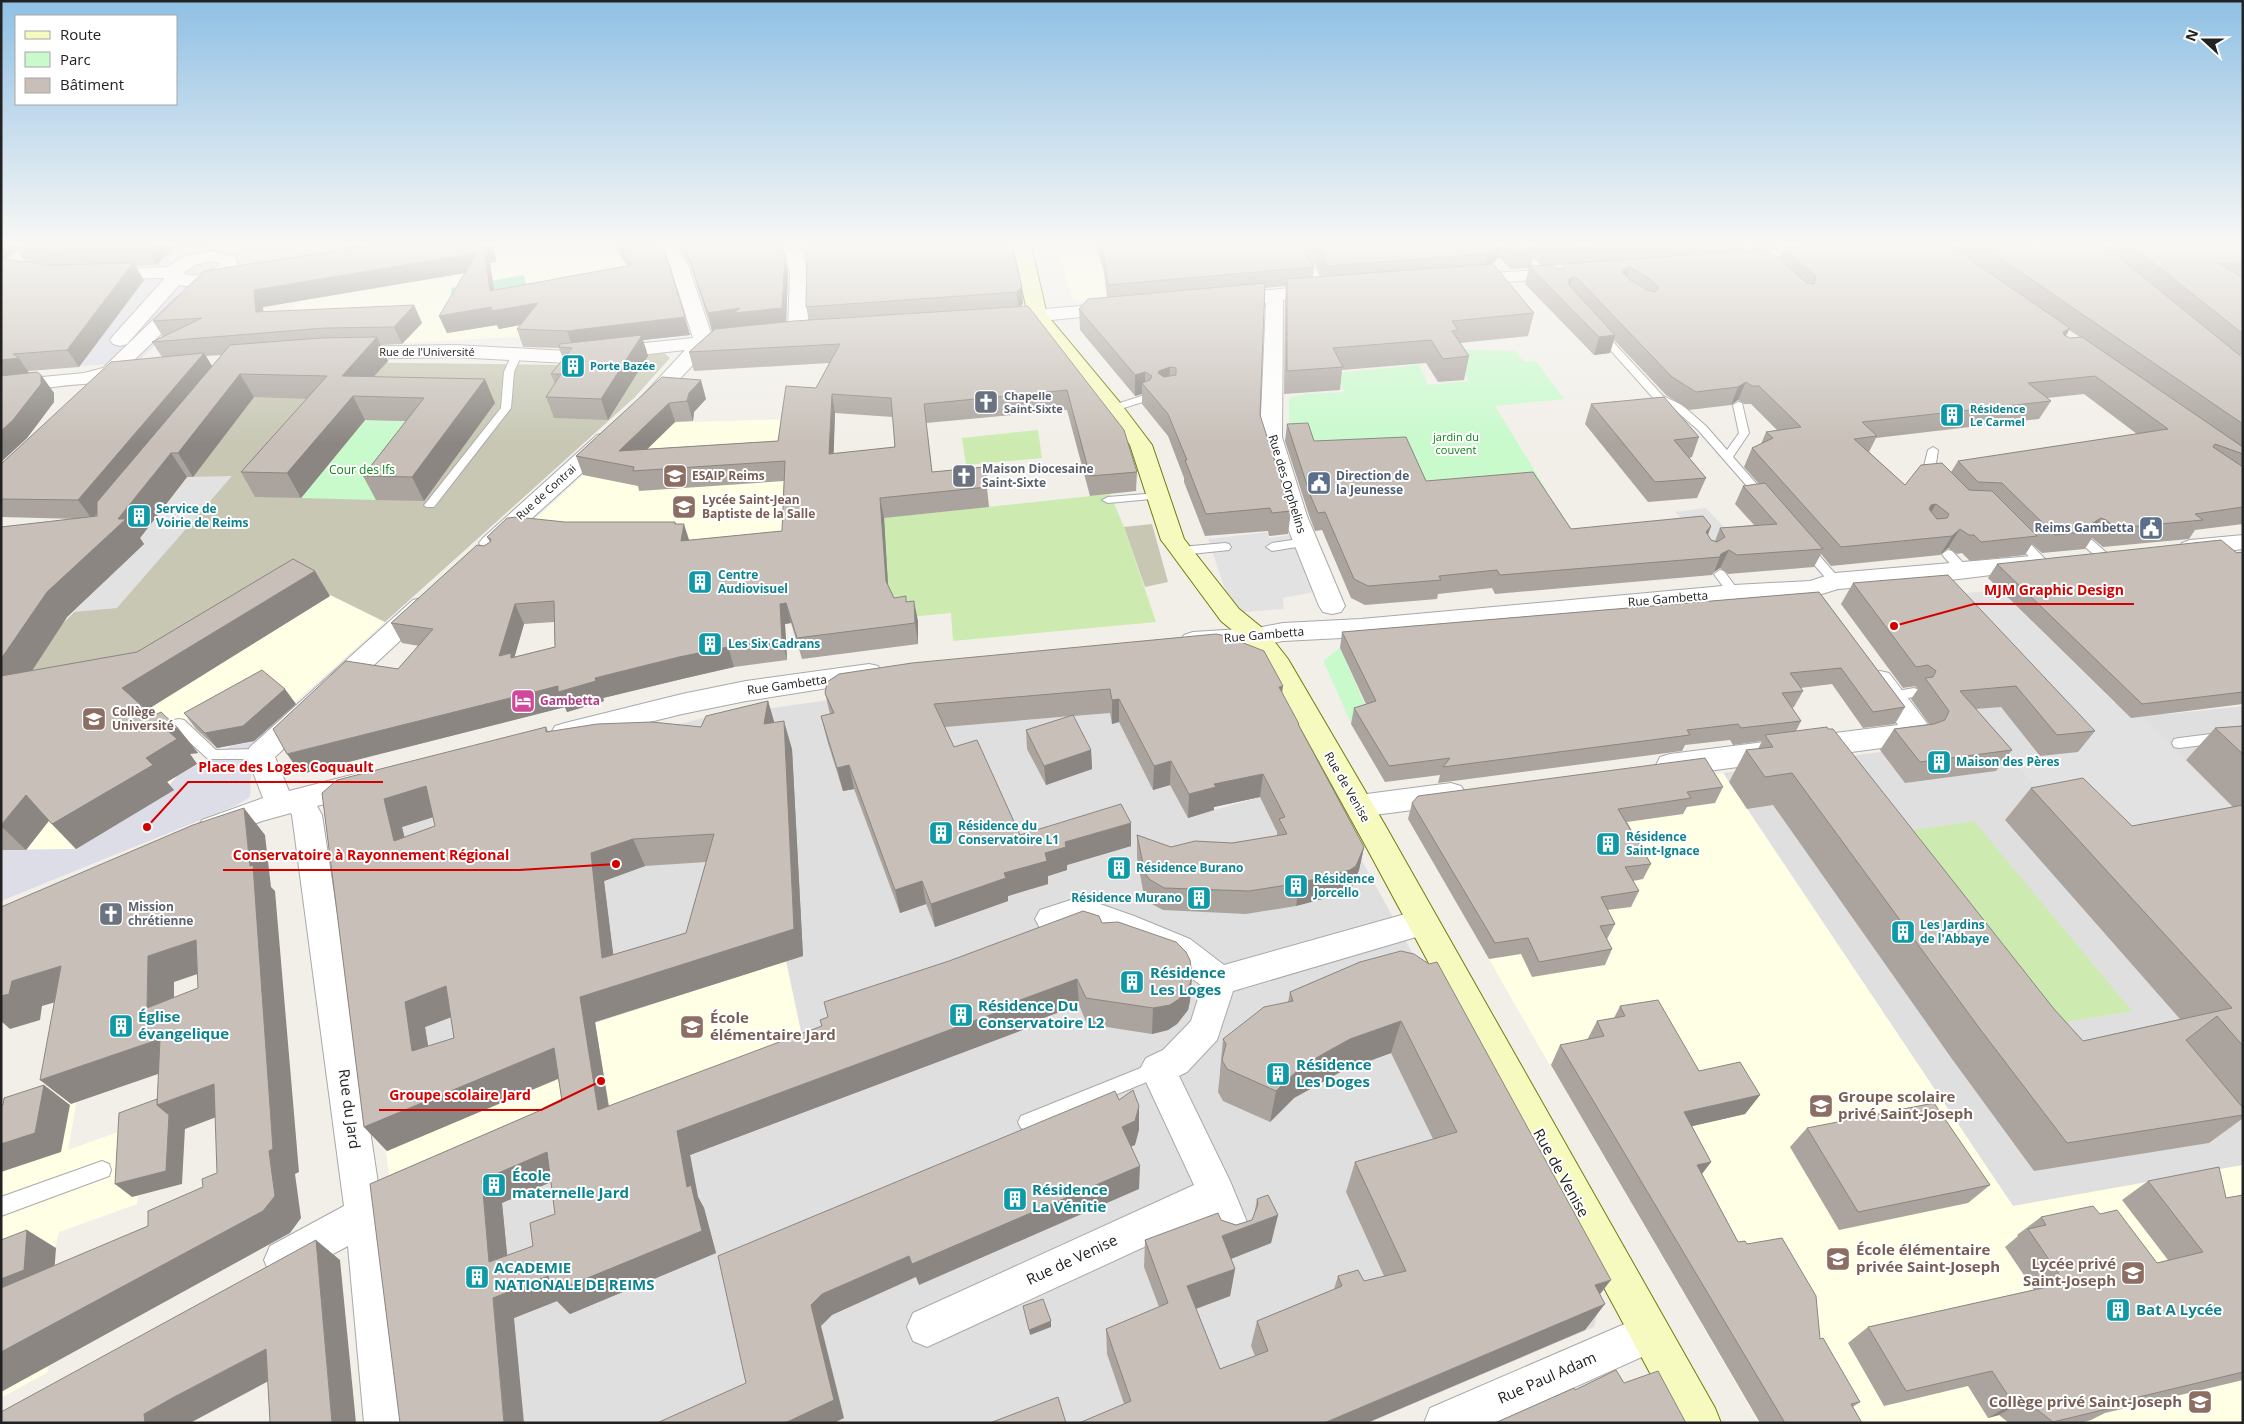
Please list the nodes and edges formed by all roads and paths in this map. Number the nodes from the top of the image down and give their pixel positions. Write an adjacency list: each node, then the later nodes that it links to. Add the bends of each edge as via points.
1 (145, 311): 19 (street)
2 (174, 311): 17 (street)
3 (694, 311): 13 (street)
4 (798, 311): 11 (street)
5 (1037, 311): 8 (street)
6 (1088, 311): 8 (street)
7 (1275, 311): 32 (street, Rue des Orphelins, via 1271,437)
8 (1038, 316): 9 (street); 22 (street, Rue de Venise)
9 (989, 319)
10 (1592, 324): 24 (lane, via 1659,398 1688,413)
11 (798, 333)
12 (751, 337): 13 (street, Rue de l'Université)
13 (704, 342): 15 (street, Rue de l'Université, via 567,357); 39 (street, Rue de Contrai, via 655,395 514,530)
14 (333, 354): 15 (street, Rue de l'Université, via 455,351)
15 (517, 354): 28 (lane, via 510,372 506,408)
16 (145, 369): 17 (street)
17 (111, 372): 19 (street)
18 (1, 387): 19 (street)
19 (85, 388)
20 (1146, 398): 22 (lane)
21 (1738, 405): 24 (lane, via 1744,433)
22 (1114, 408): 26 (street, Rue de Venise, via 1141,445)
23 (1933, 450): 25 (lane, via 1929,470)
24 (1721, 452): 29 (lane)
25 (1943, 484)
26 (1158, 496): 27 (lane); 36 (street, Rue de Venise, via 1173,540)
27 (1108, 500)
28 (430, 505)
29 (1772, 508)
30 (2011, 532): 40 (lane)
31 (1798, 538): 41 (lane)
32 (1305, 542): 35 (lane); 43 (street, Rue des Orphelins)
33 (2243, 542): 37 (street)
34 (1225, 547): 36 (lane)
35 (1272, 547)
36 (1181, 551): 46 (street, Rue de Venise, via 1230,616)
37 (2164, 551)
38 (2105, 552): 40 (street, Rue Gambetta)
39 (474, 558)
40 (2057, 562): 41 (street, Rue Gambetta, via 1956,563)
41 (1823, 585): 44 (street); 46 (street, Rue Gambetta, via 1727,584 1361,628 1283,632)
42 (438, 591): 53 (street)
43 (1332, 606)
44 (1828, 611)
45 (1169, 643): 46 (street, Rue Gambetta, via 1231,637)
46 (1263, 645): 58 (street, Rue de Venise, via 1279,666)
47 (1868, 665): 54 (street, via 1902,694 1919,733)
48 (888, 670): 51 (street, Rue Gambetta, via 746,691)
49 (179, 724): 53 (lane, via 213,755)
50 (2243, 735): 52 (lane)
51 (538, 740)
52 (2179, 743)
53 (260, 754): 57 (street, via 275,788)
54 (1643, 769)
55 (384, 778): 57 (street)
56 (1475, 791): 58 (street)
57 (290, 802): 59 (street, via 233,819); 68 (street, Rue du Jard, via 307,815)
58 (1359, 806): 61 (street, Rue de Venise)
59 (188, 838)
60 (1051, 919): 62 (street, via 1080,910 1123,925 1178,949)
61 (1423, 922): 62 (street); 72 (street, Rue de Venise)
62 (1220, 981): 63 (street, via 1205,1028 1175,1061)
63 (1158, 1069): 64 (lane); 66 (street)
64 (1027, 1122)
65 (102, 1170): 67 (lane)
66 (1217, 1194): 69 (street); 71 (street, Rue de Venise)
67 (1, 1207)
68 (364, 1216): 70 (street); 73 (street, Rue du Jard)
69 (1232, 1232)
70 (255, 1276)
71 (927, 1327)
72 (1650, 1332): 74 (street, Rue Paul Adam); 75 (street, Rue de Venise)
73 (385, 1423)
74 (1445, 1423)
75 (1700, 1423)

